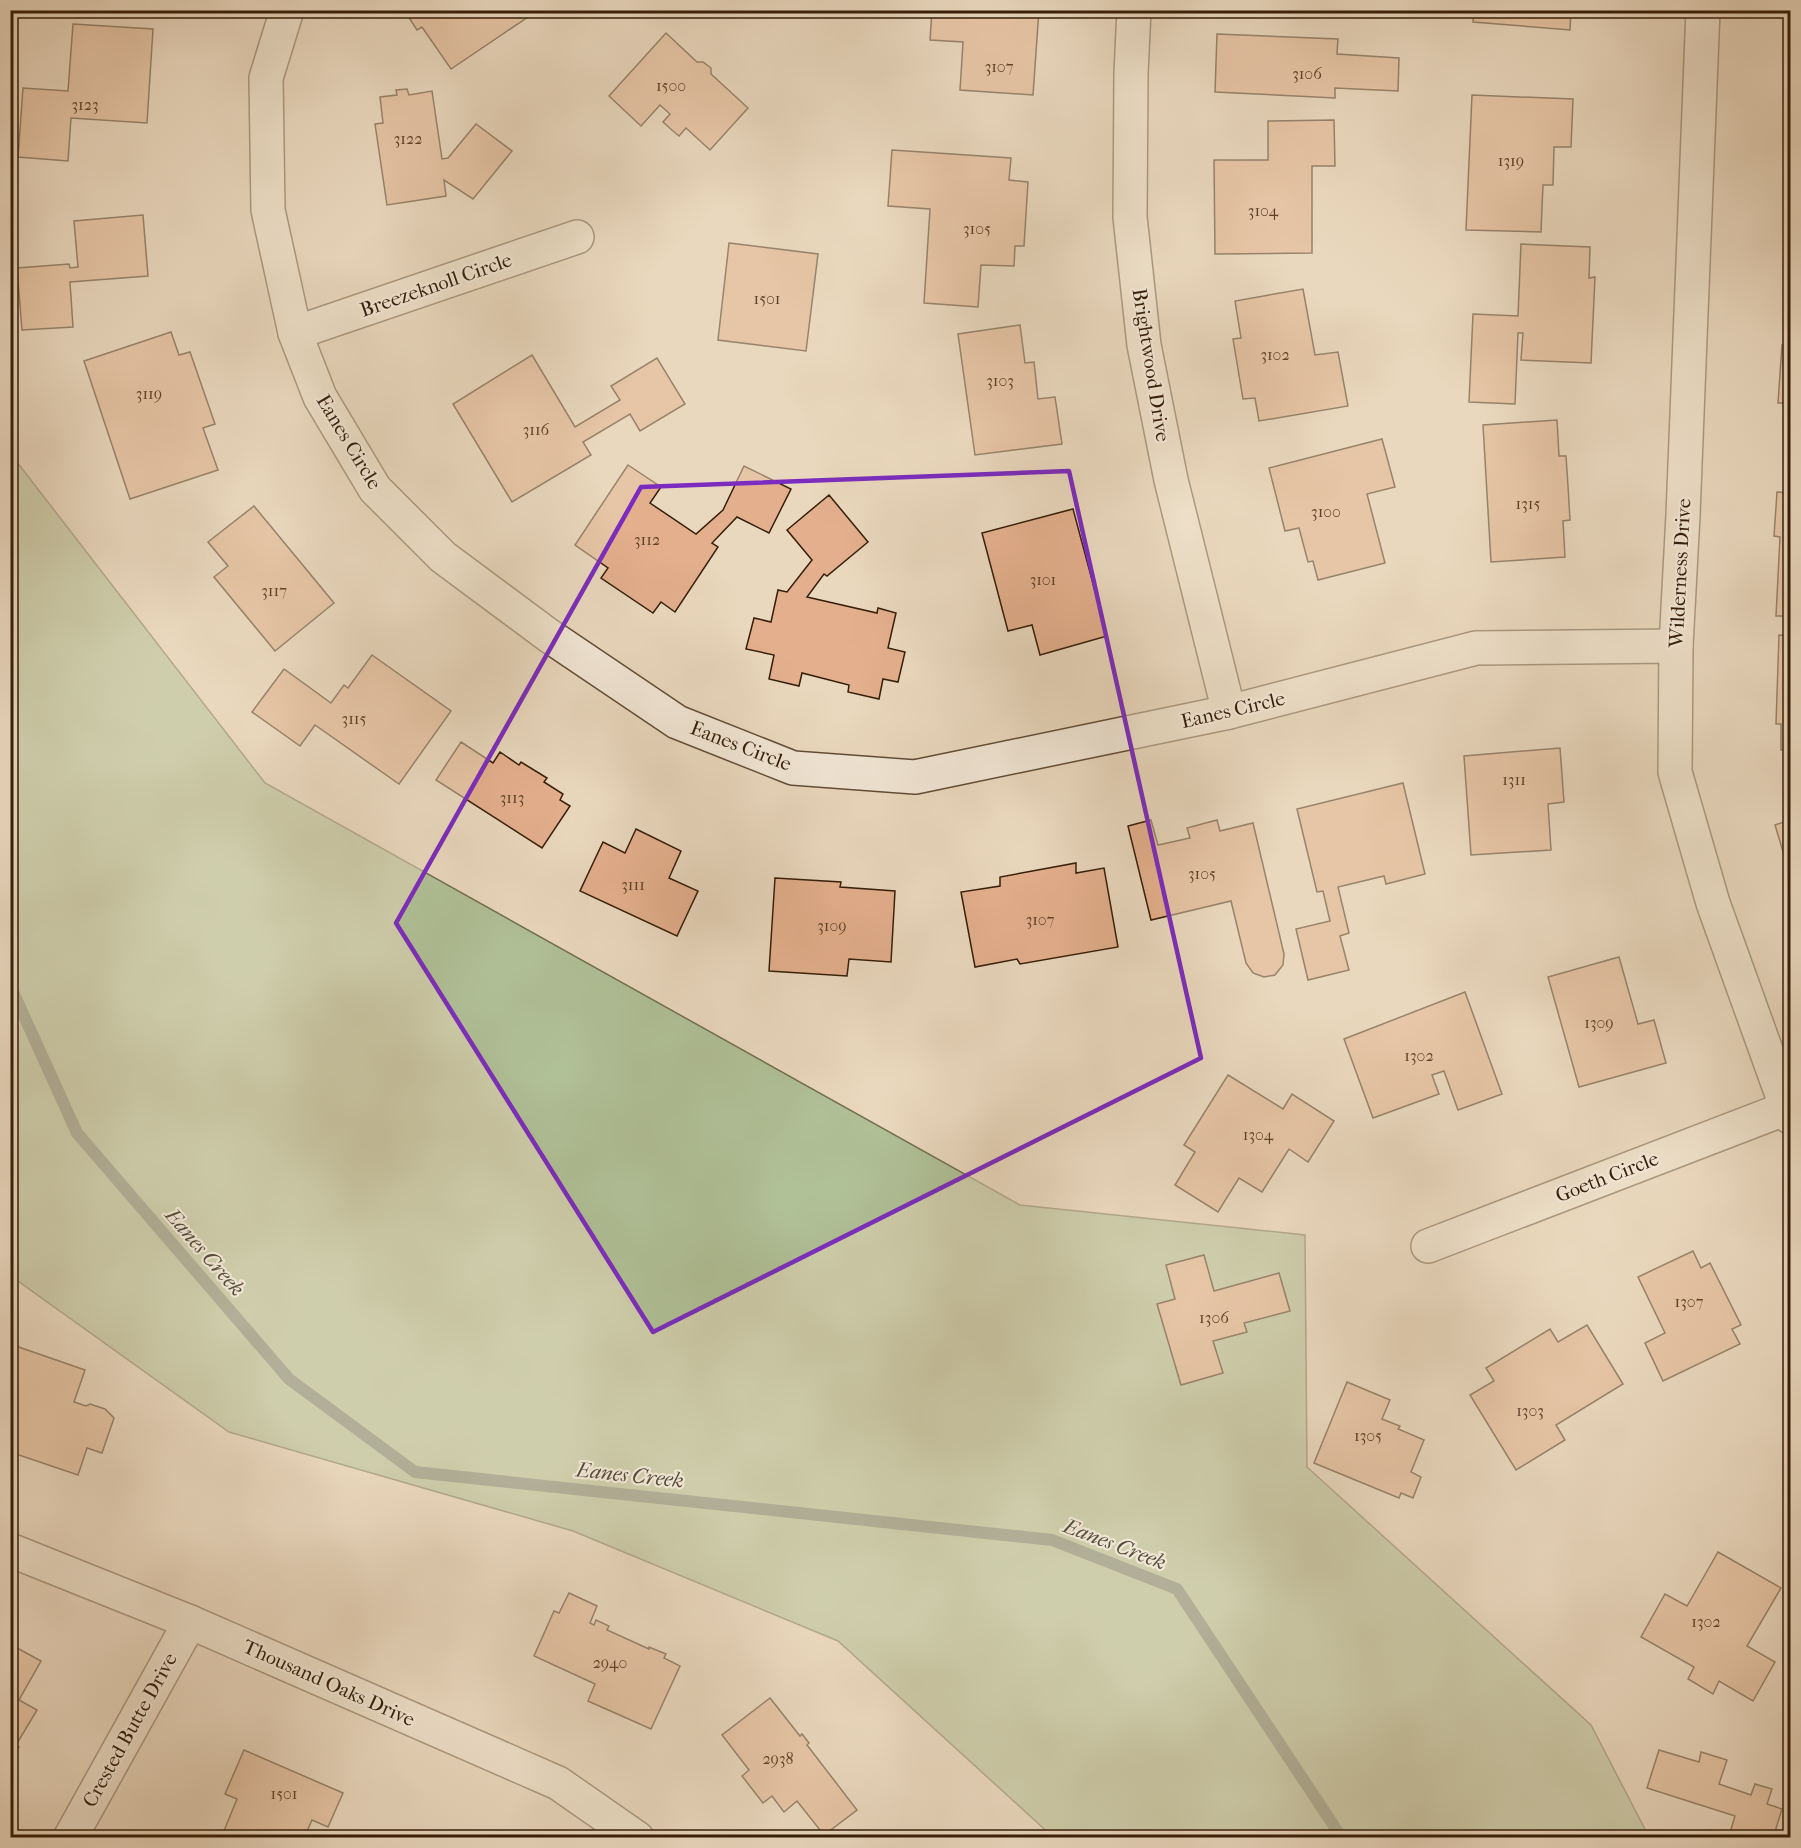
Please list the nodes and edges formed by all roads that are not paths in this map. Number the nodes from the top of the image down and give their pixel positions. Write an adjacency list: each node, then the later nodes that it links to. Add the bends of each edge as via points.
1 (287, 10): 5 (street, Eanes Circle, via 266,78 268,210)
2 (1134, 10): 7 (street, Brightwood Drive, via 1130,217 1144,345 1171,480)
3 (1703, 10): 6 (street, Wilderness Drive)
4 (577, 237): 5 (street, Breezeknoll Circle)
5 (295, 333): 7 (street, Eanes Circle, via 321,397 375,489 443,557 548,635 677,722 793,768 915,777)
6 (1676, 646): 7 (street, Eanes Circle, via 1476,648); 8 (street, Wilderness Drive, via 1675,772 1713,903)
7 (1229, 712)
8 (1789, 1112): 9 (street, Goeth Circle)
9 (1428, 1246)
10 (10, 1550): 11 (street, Thousand Oaks Drive)
11 (190, 1622): 12 (street, Crested Butte Drive); 13 (street, Thousand Oaks Drive, via 558,1783)
12 (70, 1838)
13 (637, 1838)

